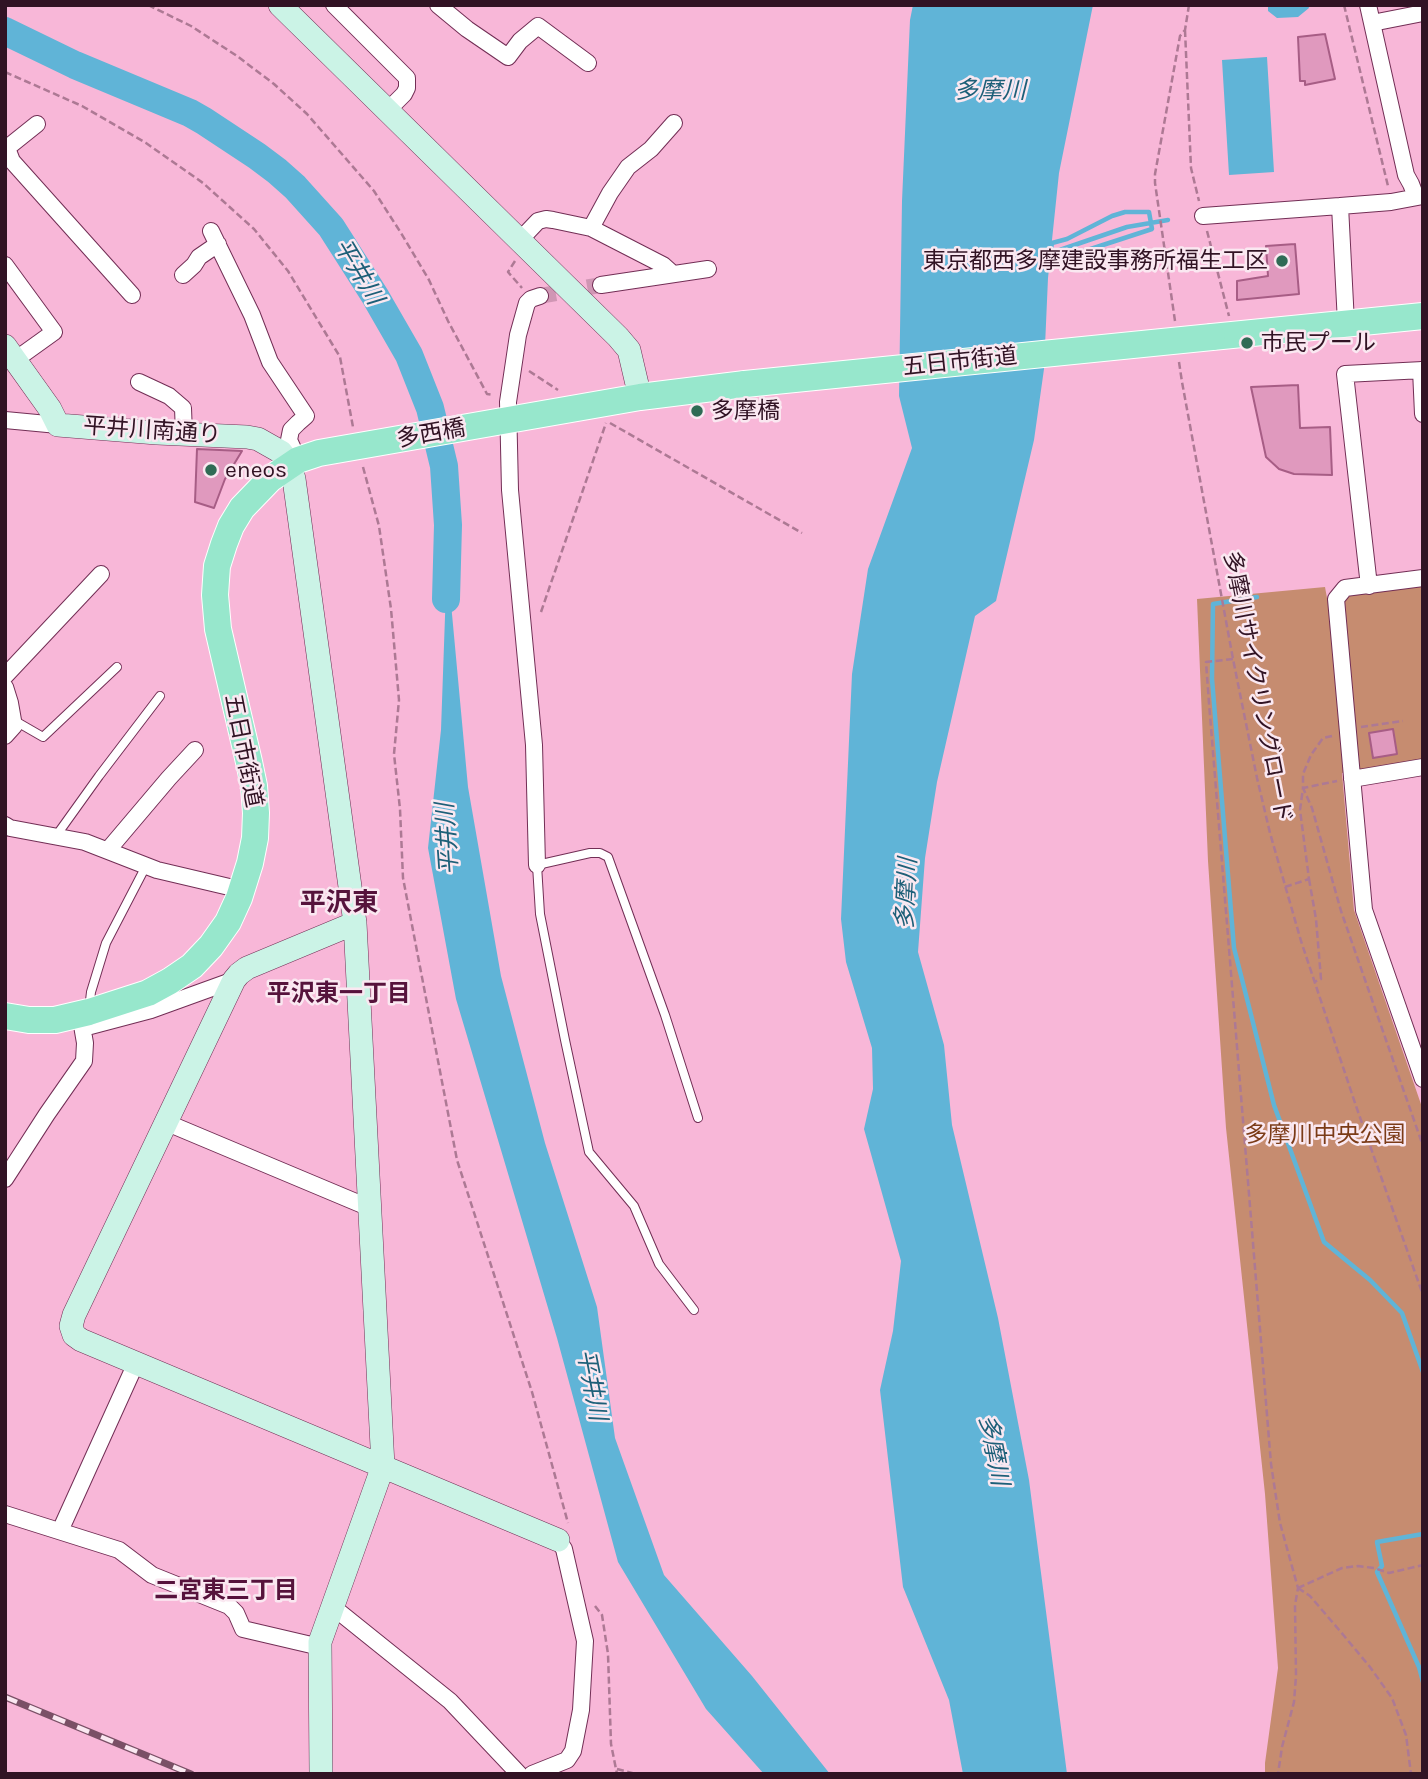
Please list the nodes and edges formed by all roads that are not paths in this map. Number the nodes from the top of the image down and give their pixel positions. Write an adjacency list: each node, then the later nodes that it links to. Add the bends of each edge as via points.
1 (280, 5): 8 (street)
2 (334, 5): 8 (street, via 407,78 404,94)
3 (438, 5): 7 (street, via 508,57 538,26)
4 (1368, 5): 6 (street)
5 (1423, 13): 6 (street)
6 (1372, 23): 12 (street, via 1406,175)
7 (588, 63)
8 (387, 111): 16 (street)
9 (674, 122): 15 (street, via 628,167)
10 (37, 124): 11 (street)
11 (6, 147): 22 (street, via 12,161)
12 (1420, 197): 13 (street)
13 (1340, 206): 14 (street); 25 (street)
14 (1203, 216)
15 (591, 228): 16 (street, via 546,219 538,221); 19 (street)
16 (521, 243): 29 (street, via 626,346)
17 (5, 265): 26 (street, via 54,332)
18 (708, 269): 19 (street)
19 (673, 274): 21 (street)
20 (183, 275): 36 (street, via 215,238 270,362 306,416 291,430)
21 (601, 285)
22 (132, 295)
23 (533, 299): 30 (street, via 518,335)
24 (1423, 316): 25 (main road, 五日市街道)
25 (1346, 323): 29 (main road, 五日市街道, bridge)
26 (10, 353): 33 (street, 平井川南通り)
27 (1422, 370): 31 (street); 39 (street, via 1345,374)
28 (139, 382): 34 (street, via 183,408)
29 (640, 397): 30 (main road, 五日市街道)
30 (505, 413): 35 (main road, 多西橋); 51 (street, via 534,745)
31 (1423, 414)
32 (5, 420): 33 (street)
33 (58, 425): 34 (street, 平井川南通り)
34 (184, 435): 36 (street, 平井川南通り, via 258,439)
35 (359, 446): 36 (main road, 五日市街道)
36 (294, 462): 53 (main road, 五日市街道, via 242,508 224,544 217,573 218,629 255,800 255,838); 54 (street)
37 (101, 574): 41 (street)
38 (1423, 578): 39 (street)
39 (1369, 586): 47 (street, via 1345,588 1336,599)
40 (117, 667): 44 (lane, via 43,737 17,722)
41 (5, 676)
42 (5, 687): 44 (street, via 10,703)
43 (160, 696): 49 (lane)
44 (9, 731)
45 (195, 750): 50 (street)
46 (1423, 767): 47 (street)
47 (1352, 779): 58 (street, via 1364,910)
48 (5, 825): 49 (street)
49 (56, 836): 50 (street)
50 (108, 850): 52 (street)
51 (537, 864): 59 (lane, via 590,853 608,857); 63 (lane, via 540,914 589,1152 634,1206 659,1264)
52 (146, 866): 53 (street); 57 (lane, via 106,943)
53 (242, 890): 57 (main road, 五日市街道, via 225,927 185,972 148,993)
54 (355, 923): 55 (street, via 247,968); 62 (street)
55 (234, 980): 57 (street, via 151,1010); 60 (street)
56 (5, 1016): 57 (main road, 五日市街道)
57 (84, 1018): 61 (street, via 84,1061)
58 (1423, 1079)
59 (698, 1118)
60 (166, 1122): 62 (street); 64 (street, via 72,1326 80,1340)
61 (5, 1179)
62 (370, 1208): 65 (street)
63 (694, 1310)
64 (136, 1363): 65 (street); 67 (street)
65 (383, 1466): 68 (street); 69 (street)
66 (5, 1514): 67 (street)
67 (60, 1531): 70 (street, via 119,1550 152,1575 229,1606 243,1629)
68 (564, 1535): 73 (street, via 584,1641 581,1710 573,1751 566,1760)
69 (333, 1607): 70 (street); 72 (street, via 450,1701)
70 (320, 1647): 71 (street)
71 (321, 1774)
72 (519, 1774)
73 (532, 1774)

